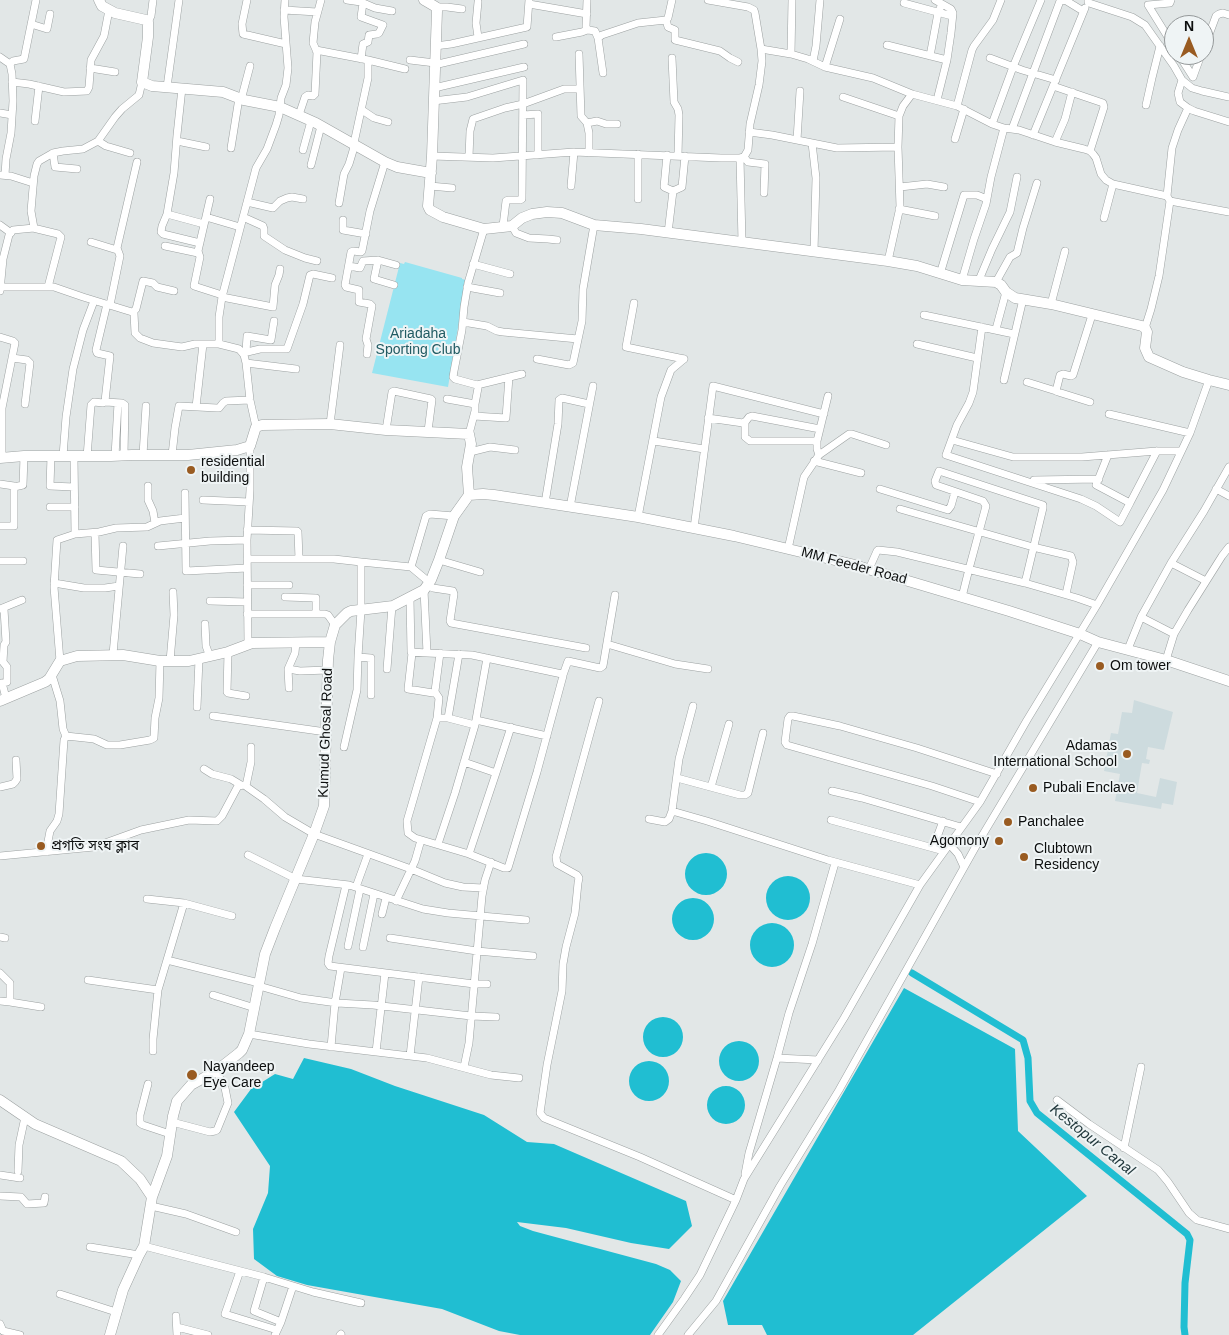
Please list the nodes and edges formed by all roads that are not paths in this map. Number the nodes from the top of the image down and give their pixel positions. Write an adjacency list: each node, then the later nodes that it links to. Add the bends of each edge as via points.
1 (36, 0): 41 (street)
2 (99, 0): 27 (street)
3 (153, 0): 40 (street)
4 (179, 0): 83 (street)
5 (247, 0): 47 (street, via 242,34)
6 (285, 0): 28 (street)
7 (321, 0): 31 (street)
8 (347, 0): 23 (street)
9 (424, 0): 25 (street)
10 (587, 0): 34 (street)
11 (672, 0): 38 (street)
12 (708, 0): 21 (street)
13 (792, 0): 55 (street)
14 (820, 0): 64 (street)
15 (1001, 0): 98 (street, via 993,20 972,50)
16 (1041, 0): 72 (street)
17 (1171, 0): 43 (street, via 1170,3 1148,5)
18 (1088, 1): 29 (street); 51 (street, via 1141,22)
19 (478, 2): 45 (street)
20 (529, 2): 34 (street); 45 (street, via 527,27)
21 (724, 2): 52 (street, via 754,10)
22 (939, 2): 32 (street); 36 (street, via 952,10)
23 (363, 3): 30 (street); 60 (street, via 361,17 383,25 379,33 369,35 368,42 364,44)
24 (904, 3): 32 (street)
25 (436, 7): 26 (street); 50 (street)
26 (462, 9)
27 (109, 10): 40 (street); 73 (street, via 104,36 92,56)
28 (284, 10): 31 (street); 47 (street)
29 (1083, 10): 77 (street, via 1065,0 1060,1); 81 (street)
30 (392, 11)
31 (317, 12): 53 (street, via 313,43)
32 (938, 12): 36 (street); 56 (street)
33 (50, 14): 41 (street, via 47,29)
34 (587, 14): 42 (street)
35 (1229, 15): 39 (street, via 1219,14)
36 (952, 16): 62 (street)
37 (840, 19): 71 (street)
38 (666, 20): 46 (street, via 638,23); 63 (street, via 668,27 675,30 675,40 720,51)
39 (1214, 21)
40 (148, 22): 80 (street)
41 (32, 24): 65 (street, via 24,59)
42 (587, 30): 44 (street); 46 (street, via 594,30)
43 (1164, 31)
44 (556, 36)
45 (478, 38): 50 (street)
46 (598, 38): 76 (street)
47 (286, 44): 97 (street, via 288,68)
48 (524, 44): 66 (street)
49 (887, 45): 56 (street)
50 (435, 46): 66 (street)
51 (1160, 46): 78 (street); 96 (street)
52 (761, 49): 55 (street); 115 (street, via 760,80)
53 (316, 50): 60 (street); 104 (street, via 315,94 305,97)
54 (579, 54): 86 (street)
55 (791, 54): 64 (street)
56 (930, 56): 62 (street)
57 (0, 57): 65 (street)
58 (672, 58): 138 (street)
59 (990, 58): 72 (street)
60 (365, 60): 74 (street); 100 (street, via 368,78)
61 (410, 60): 66 (street)
62 (947, 60): 93 (street)
63 (738, 62)
64 (813, 62): 71 (street)
65 (10, 64): 79 (street)
66 (434, 64): 85 (street)
67 (1185, 65): 68 (street, via 1193,77)
68 (1197, 65)
69 (250, 66): 92 (street)
70 (524, 67): 85 (street)
71 (826, 67): 89 (street, via 873,78)
72 (1013, 67): 77 (street); 112 (street)
73 (90, 68): 75 (street); 82 (street, via 89,87 85,92 64,92)
74 (405, 69)
75 (115, 72)
76 (603, 73)
77 (1032, 73): 81 (street); 114 (street)
78 (1182, 80): 91 (street, via 1192,88); 99 (street, via 1178,97)
79 (12, 82): 82 (street); 102 (street)
80 (142, 82): 83 (street); 120 (street, via 140,95 122,109)
81 (1055, 83): 88 (street); 116 (street)
82 (39, 86): 106 (street)
83 (167, 87): 84 (street)
84 (182, 88): 92 (street, via 223,92); 118 (street)
85 (434, 88): 94 (street)
86 (580, 89): 95 (street, via 564,89); 110 (street, via 581,116)
87 (800, 91): 119 (street)
88 (1072, 92): 121 (street); 128 (street, via 1104,105)
89 (912, 94): 93 (street); 105 (street)
90 (843, 97): 105 (street)
91 (1229, 97)
92 (240, 99): 97 (street); 126 (street)
93 (937, 100): 98 (street)
94 (433, 102): 95 (street, via 523,80); 136 (street)
95 (523, 104): 103 (street); 139 (street, via 473,120)
96 (1146, 105)
97 (280, 107): 104 (street); 163 (street, via 268,146 256,168)
98 (960, 108): 112 (street); 117 (street)
99 (1188, 108): 109 (street); 158 (street, via 1172,148)
100 (362, 110): 108 (street); 123 (street)
101 (0, 114): 102 (street)
102 (12, 114): 146 (street)
103 (523, 114): 134 (street, via 538,114); 137 (street)
104 (299, 116): 107 (street)
105 (899, 116): 124 (street)
106 (35, 120)
107 (311, 121): 113 (street); 127 (street)
108 (388, 122)
109 (1229, 122)
110 (587, 123): 111 (street); 132 (street)
111 (617, 124)
112 (992, 124): 114 (street)
113 (321, 126): 123 (street); 143 (street)
114 (1008, 128): 116 (street); 162 (street, via 990,176)
115 (749, 132): 119 (street); 140 (street, via 748,150)
116 (1033, 135): 121 (street)
117 (955, 139)
118 (176, 140): 125 (street); 167 (street)
119 (797, 140): 122 (street)
120 (98, 142): 130 (street, via 83,149); 131 (street)
121 (1055, 142): 128 (street)
122 (812, 143): 124 (street, via 837,148); 189 (street, via 816,178)
123 (354, 144): 142 (street); 164 (street)
124 (898, 147): 153 (street)
125 (206, 148)
126 (231, 148)
127 (303, 150)
128 (1090, 151): 150 (street, via 1101,174)
129 (574, 152): 132 (street); 134 (street); 152 (street)
130 (53, 153): 144 (street, via 55,167); 149 (street, via 37,164)
131 (130, 153)
132 (589, 153): 133 (street)
133 (638, 154): 135 (street); 161 (street)
134 (538, 155): 137 (street)
135 (667, 155): 138 (street); 156 (street, via 664,187)
136 (432, 156): 139 (street); 145 (street)
137 (522, 156): 139 (street); 175 (street, via 522,199 506,201)
138 (682, 156): 140 (street); 156 (street, via 682,187)
139 (469, 157)
140 (742, 157): 157 (street, via 748,162 765,164); 184 (street)
141 (137, 162): 187 (street)
142 (385, 162): 145 (street); 181 (street)
143 (311, 165)
144 (77, 169)
145 (431, 173): 151 (street)
146 (3, 175): 149 (street)
147 (1017, 177): 202 (street, via 1010,212)
148 (1038, 182): 203 (street, via 1017,253 1010,257)
149 (33, 183): 177 (street)
150 (1113, 184): 158 (street); 170 (street)
151 (430, 186): 155 (street); 178 (street, via 430,210)
152 (571, 186)
153 (900, 186): 154 (street, via 927,184); 165 (street)
154 (944, 187)
155 (452, 188)
156 (673, 191): 180 (street)
157 (764, 193)
158 (1169, 198): 166 (street); 223 (street, via 1159,276)
159 (210, 199): 171 (street)
160 (303, 199): 163 (street, via 287,198 272,208)
161 (638, 199)
162 (987, 199): 199 (street, via 964,195); 201 (street)
163 (247, 202): 169 (street)
164 (339, 203)
165 (899, 209): 168 (street); 193 (street)
166 (1229, 212)
167 (167, 214): 171 (street); 185 (street, via 162,233)
168 (935, 216)
169 (242, 217): 176 (street); 192 (street, via 263,226 264,236 285,250)
170 (1104, 218)
171 (205, 220): 176 (street); 185 (street)
172 (343, 220): 181 (street, via 342,230)
173 (594, 225): 175 (street, via 567,214 547,212 526,216); 180 (street); 227 (street)
174 (0, 226): 179 (street)
175 (507, 226): 178 (street); 182 (street, via 529,238)
176 (240, 227): 211 (street)
177 (33, 228): 179 (street); 205 (street, via 61,237)
178 (484, 229): 194 (street)
179 (11, 233): 207 (street, via 3,259)
180 (668, 233): 184 (street)
181 (366, 234): 196 (street, via 362,252 351,252)
182 (558, 240)
183 (91, 242): 187 (street)
184 (742, 242): 189 (street)
185 (200, 243): 190 (street)
186 (165, 246): 190 (street)
187 (117, 250): 216 (street, via 120,256)
188 (1064, 251): 215 (street)
189 (814, 252): 193 (street)
190 (198, 253): 211 (street, via 194,286)
191 (378, 260): 195 (street); 196 (street, via 363,261 360,268); 204 (street, via 374,279)
192 (316, 261)
193 (888, 261): 199 (street)
194 (473, 264): 198 (street); 206 (street)
195 (396, 265)
196 (348, 266): 233 (street, via 345,287 359,290 359,302 372,306 366,339)
197 (280, 269): 211 (street, via 273,307)
198 (510, 274)
199 (940, 274): 201 (street)
200 (332, 278): 232 (street, via 310,275 287,349)
201 (962, 280): 202 (street)
202 (978, 280): 203 (street)
203 (996, 282): 209 (street)
204 (394, 285)
205 (48, 287): 207 (street); 213 (street)
206 (467, 287): 210 (street); 221 (street)
207 (1, 289)
208 (174, 291): 217 (street, via 143,281)
209 (1006, 292): 212 (street); 224 (street)
210 (500, 293)
211 (222, 296): 229 (street)
212 (1023, 299): 215 (street); 225 (street)
213 (94, 301): 216 (street); 286 (street, via 72,369)
214 (634, 303): 273 (street, via 626,347 684,359 670,370)
215 (1052, 304): 219 (street)
216 (109, 305): 217 (street); 251 (street, via 96,350 96,353 110,358)
217 (133, 312): 228 (street, via 136,333 140,338 182,347)
218 (924, 315): 222 (street)
219 (1092, 315): 223 (street); 247 (street, via 1073,375 1061,374)
220 (274, 321): 232 (street, via 271,340 247,336)
221 (462, 322): 227 (street, via 503,332); 244 (street, via 454,377)
222 (982, 327): 224 (street); 235 (street)
223 (1145, 328): 242 (street, via 1149,357)
224 (996, 329): 225 (street)
225 (1014, 334): 241 (street)
226 (0, 337): 234 (street, via 14,342)
227 (578, 339): 236 (street, via 572,364)
228 (203, 344): 229 (street); 257 (street)
229 (219, 344): 232 (street)
230 (918, 344): 235 (street)
231 (340, 345): 264 (street)
232 (244, 352): 237 (street)
233 (367, 354)
234 (12, 358): 253 (street, via 30,363); 258 (street)
235 (977, 358): 271 (street, via 973,392)
236 (537, 359)
237 (246, 363): 238 (street); 250 (street)
238 (296, 368)
239 (522, 374): 240 (street)
240 (509, 376): 244 (street); 261 (street, via 506,418)
241 (1004, 380)
242 (1209, 380): 245 (street); 270 (street)
243 (1027, 382): 247 (street)
244 (477, 384): 254 (street)
245 (1229, 385)
246 (593, 386): 255 (street)
247 (1056, 391): 252 (street)
248 (828, 396): 259 (street)
249 (447, 399): 254 (street)
250 (250, 400): 257 (street, via 226,401 219,408); 265 (street)
251 (105, 402): 287 (street, via 91,405); 288 (street, via 124,404 125,407)
252 (1090, 402)
253 (24, 404)
254 (475, 404): 261 (street)
255 (590, 404): 308 (street, via 559,400); 312 (street)
256 (146, 406): 281 (street)
257 (196, 407): 282 (street, via 177,407)
258 (1, 408): 290 (street)
259 (824, 414): 262 (street, via 714,386); 266 (street)
260 (1109, 414): 270 (street)
261 (474, 416): 269 (street)
262 (708, 418): 263 (street); 276 (street)
263 (745, 422): 266 (street, via 752,416); 272 (street, via 745,437 750,442)
264 (330, 424): 265 (street); 267 (street)
265 (256, 427): 275 (street)
266 (820, 429): 272 (street)
267 (386, 430): 268 (street); 268 (street, via 394,391 432,400)
268 (428, 431): 269 (street)
269 (469, 434): 280 (street)
270 (1190, 434): 279 (street)
271 (952, 440): 283 (street, via 1013,457); 309 (street, via 946,455 1081,499 1120,522)
272 (817, 441): 291 (street)
273 (654, 442): 276 (street); 316 (street)
274 (886, 445): 291 (street, via 849,434)
275 (250, 446): 282 (street); 307 (street)
276 (704, 449): 319 (street)
277 (515, 450): 280 (street, via 490,447)
278 (1157, 451): 279 (street); 283 (street); 309 (street)
279 (1181, 451): 361 (street, via 1163,490)
280 (470, 452): 304 (street)
281 (143, 455): 282 (street); 288 (street)
282 (172, 455)
283 (1108, 455): 294 (street)
284 (24, 456): 285 (street); 290 (street); 297 (street, via 23,485)
285 (51, 456): 286 (street); 299 (street, via 50,486)
286 (63, 456): 289 (street)
287 (87, 456): 288 (street); 289 (street)
288 (119, 456)
289 (74, 457): 299 (street)
290 (1, 458)
291 (817, 458): 293 (street); 330 (street, via 804,477)
292 (1229, 467): 301 (street)
293 (861, 473)
294 (1099, 479): 295 (street); 309 (street, via 1096,485)
295 (1034, 480)
296 (0, 484): 297 (street)
297 (14, 486): 318 (street, via 14,525)
298 (148, 486): 317 (street, via 148,500)
299 (74, 487): 311 (street)
300 (880, 489): 302 (street, via 948,510)
301 (1216, 489): 305 (street); 337 (street)
302 (955, 492): 321 (street, via 986,503); 328 (street, via 935,484 939,471 1042,504)
303 (185, 493): 315 (street)
304 (469, 495): 308 (street, MM Feeder Road); 314 (street)
305 (1229, 496)
306 (203, 500): 307 (street)
307 (249, 502): 320 (street)
308 (545, 503): 312 (street, MM Feeder Road)
309 (1130, 503)
310 (50, 507): 311 (street)
311 (75, 507): 323 (street)
312 (570, 507): 316 (street, MM Feeder Road)
313 (900, 509): 321 (street)
314 (454, 516): 333 (street); 338 (street, via 426,516)
315 (185, 518): 317 (street); 325 (street)
316 (638, 518): 319 (street, MM Feeder Road)
317 (155, 523): 322 (street, via 147,528 116,528)
318 (0, 526)
319 (694, 528): 330 (street, MM Feeder Road)
320 (247, 530): 324 (street); 332 (street, via 297,531)
321 (979, 531): 328 (street); 341 (street)
322 (95, 533): 323 (street); 342 (street, via 96,570)
323 (75, 534): 346 (street, via 56,541)
324 (247, 540): 325 (street); 331 (street)
325 (186, 543): 327 (street); 339 (street, via 186,571)
326 (123, 546): 342 (street)
327 (158, 546)
328 (1033, 547): 347 (street); 353 (street, via 1072,557)
329 (1229, 547): 345 (street)
330 (788, 549): 340 (street, MM Feeder Road)
331 (247, 559): 332 (street); 339 (street)
332 (299, 559): 336 (street)
333 (439, 560): 343 (street); 351 (street)
334 (0, 561): 335 (street)
335 (23, 561)
336 (361, 562): 338 (street); 364 (street)
337 (1172, 563): 345 (street); 367 (street)
338 (411, 567): 351 (street, via 429,582)
339 (247, 568): 348 (street)
340 (869, 569): 341 (street, via 881,549); 356 (street, MM Feeder Road)
341 (969, 569): 347 (street); 356 (street)
342 (120, 572): 344 (street); 350 (street)
343 (480, 572)
344 (140, 574)
345 (1206, 581): 371 (street)
346 (54, 583): 350 (street, via 84,588); 390 (street)
347 (1025, 583): 353 (street)
348 (247, 585): 349 (street); 360 (street)
349 (289, 585)
350 (119, 586): 384 (street)
351 (426, 588): 357 (street); 378 (street, via 454,592 451,623); 382 (street)
352 (173, 592): 391 (street, via 174,615)
353 (1066, 594): 361 (street)
354 (615, 595): 376 (street)
355 (285, 597): 366 (street, via 316,598)
356 (962, 597): 370 (street, MM Feeder Road)
357 (410, 598): 362 (street); 381 (street)
358 (22, 600): 363 (street)
359 (210, 601): 360 (street)
360 (247, 602): 365 (street)
361 (1097, 605): 370 (street)
362 (392, 606): 364 (street); 393 (street)
363 (2, 609): 377 (street, via 6,642)
364 (361, 610): 369 (street, via 347,613); 386 (street)
365 (247, 614): 366 (street); 375 (street)
366 (316, 614): 369 (street, via 326,614)
367 (1141, 617): 371 (street); 379 (street)
368 (204, 624): 387 (street)
369 (335, 625): 373 (street, Kumud Ghosal Road)
370 (1080, 634): 374 (street, MM Feeder Road); 423 (street)
371 (1174, 634): 389 (street)
372 (296, 642): 373 (street); 375 (street); 392 (street)
373 (330, 642): 395 (street, Kumud Ghosal Road)
374 (1098, 642): 379 (street, MM Feeder Road); 448 (street)
375 (248, 644): 380 (street)
376 (607, 644): 394 (street, via 675,664); 396 (street, via 601,668 568,661)
377 (2, 645): 403 (street, via 7,667 7,682 2,684)
378 (586, 648)
379 (1128, 649): 389 (street, MM Feeder Road)
380 (228, 652): 387 (street); 402 (street, via 226,692)
381 (412, 653): 382 (street); 400 (street, via 408,689)
382 (427, 653): 383 (street)
383 (440, 653): 385 (street); 400 (street)
384 (113, 654): 390 (street, via 76,656); 391 (street)
385 (458, 654): 388 (street); 409 (street)
386 (358, 657): 401 (street, via 371,658); 418 (street, via 356,697)
387 (205, 658): 391 (street); 406 (street)
388 (488, 658): 396 (street); 410 (street)
389 (1166, 660): 398 (street, MM Feeder Road)
390 (60, 661): 397 (street)
391 (165, 661): 415 (street, via 152,739 108,745 94,739)
392 (288, 669): 395 (street); 399 (street)
393 (387, 669)
394 (708, 669)
395 (328, 670): 413 (street, Kumud Ghosal Road)
396 (563, 674): 416 (street)
397 (52, 675): 403 (street, via 45,682); 415 (street)
398 (1229, 681)
399 (289, 688)
400 (435, 692): 408 (street, via 439,698)
401 (371, 695)
402 (246, 696)
403 (3, 699)
404 (599, 702): 511 (street, via 556,857 557,864 577,875 578,883 540,1113 544,1118)
405 (693, 706): 424 (street)
406 (197, 707)
407 (213, 716): 413 (street)
408 (437, 718): 409 (street); 436 (street, via 407,821 408,833)
409 (448, 718): 410 (street)
410 (476, 722): 412 (street); 420 (street)
411 (729, 724): 427 (street)
412 (511, 727): 416 (street); 422 (street)
413 (326, 732): 435 (street, Kumud Ghosal Road, via 324,803)
414 (763, 733): 427 (street, via 748,792 740,795)
415 (66, 736): 441 (street, via 59,814 50,831)
416 (547, 736): 446 (street, via 509,866 504,868)
417 (251, 747): 425 (street, via 251,762)
418 (344, 747)
419 (16, 760): 426 (street, via 17,779)
420 (464, 762): 422 (street); 437 (street)
421 (204, 769): 425 (street)
422 (496, 773): 443 (street)
423 (997, 774): 429 (street); 429 (street, via 840,726 793,716 788,719 787,745)
424 (677, 778): 427 (street); 430 (street)
425 (244, 785): 435 (street, via 285,817); 441 (street, via 238,786 216,821 189,820 141,830 94,847)
426 (0, 787)
427 (711, 787)
428 (832, 790): 433 (street)
429 (980, 802): 434 (street)
430 (672, 811): 431 (street, via 665,822); 447 (street)
431 (649, 819)
432 (831, 820): 439 (street)
433 (943, 821): 434 (street); 439 (street)
434 (962, 827): 438 (street)
435 (314, 834): 442 (street); 450 (street, Kumud Ghosal Road)
436 (421, 840): 437 (street); 449 (street)
437 (438, 844): 443 (street)
438 (949, 844): 440 (street); 448 (street)
439 (933, 848): 440 (street)
440 (944, 851): 452 (street)
441 (46, 852): 445 (street)
442 (368, 854): 449 (street); 453 (street)
443 (470, 854): 446 (street)
444 (248, 855): 450 (street)
445 (0, 856)
446 (492, 862): 454 (street)
447 (835, 862): 452 (street); 494 (street)
448 (964, 867): 532 (street, via 716,1300)
449 (412, 869): 454 (street, via 445,883); 458 (street)
450 (296, 879): 451 (street); 477 (street, Kumud Ghosal Road, via 265,954)
451 (346, 885): 453 (street); 470 (street, via 328,963)
452 (920, 885): 495 (street)
453 (358, 888): 455 (street); 465 (street)
454 (483, 888): 462 (street)
455 (374, 894): 456 (street); 466 (street)
456 (386, 898): 458 (street); 460 (street)
457 (147, 899): 459 (street)
458 (396, 901): 462 (street, via 423,909)
459 (184, 903): 461 (street); 469 (street)
460 (382, 914)
461 (232, 916)
462 (479, 916): 463 (street); 467 (street)
463 (526, 920)
464 (390, 938): 467 (street)
465 (348, 946)
466 (363, 947)
467 (477, 951): 468 (street); 475 (street)
468 (533, 956)
469 (167, 960): 477 (street); 478 (street)
470 (341, 968): 472 (street); 482 (street)
471 (0, 973): 481 (street, via 10,983)
472 (385, 974): 473 (street); 483 (street)
473 (419, 977): 475 (street); 486 (street)
474 (88, 980): 478 (street)
475 (474, 984): 476 (street); 487 (street)
476 (487, 984)
477 (259, 985): 482 (street, via 301,998); 485 (street, Kumud Ghosal Road)
478 (158, 990): 491 (street)
479 (213, 995): 485 (street)
480 (0, 1001): 481 (street)
481 (10, 1002): 484 (street)
482 (335, 1003): 483 (street); 490 (street)
483 (381, 1006): 486 (street); 492 (street)
484 (41, 1007)
485 (255, 1008): 489 (street, Kumud Ghosal Road)
486 (416, 1010): 487 (street); 493 (street)
487 (471, 1016): 488 (street); 496 (street)
488 (496, 1017)
489 (249, 1034): 490 (street); 498 (street, Kumud Ghosal Road, via 240,1053)
490 (331, 1047): 492 (street)
491 (153, 1050)
492 (376, 1052): 493 (street)
493 (410, 1056): 496 (street)
494 (778, 1058): 495 (street); 508 (street)
495 (818, 1060): 508 (street)
496 (464, 1067): 499 (street, via 490,1075)
497 (1141, 1067): 506 (street)
498 (216, 1071): 504 (street, Kumud Ghosal Road, via 191,1085 180,1096); 504 (street, via 228,1103 217,1130 210,1132)
499 (519, 1078)
500 (148, 1084): 505 (street, via 140,1123)
501 (0, 1100): 503 (street)
502 (1057, 1100): 506 (street)
503 (25, 1118): 507 (street, via 19,1145 19,1175); 512 (street, via 121,1161 140,1179)
504 (172, 1122): 505 (street, Kumud Ghosal Road)
505 (170, 1134): 512 (street, Kumud Ghosal Road, via 167,1156)
506 (1124, 1148): 513 (street, via 1158,1170 1197,1220)
507 (0, 1175)
508 (744, 1179): 511 (street)
509 (0, 1196): 510 (street, via 21,1197 27,1204 44,1203)
510 (45, 1197)
511 (736, 1200): 531 (street, via 700,1275)
512 (152, 1201): 514 (street); 516 (street, Kumud Ghosal Road)
513 (1229, 1229)
514 (236, 1232)
515 (90, 1247): 516 (street)
516 (141, 1250): 517 (street); 522 (street, Kumud Ghosal Road)
517 (240, 1271): 518 (street); 527 (street, via 225,1314)
518 (264, 1277): 519 (street); 524 (street, via 254,1311)
519 (293, 1286): 521 (street); 524 (street)
520 (60, 1294): 522 (street)
521 (361, 1303)
522 (116, 1312): 529 (street, Kumud Ghosal Road)
523 (176, 1316): 526 (street)
524 (281, 1322): 527 (street)
525 (1, 1328): 528 (street)
526 (177, 1331): 530 (street)
527 (276, 1333)
528 (20, 1335)
529 (110, 1335)
530 (208, 1335)
531 (658, 1335)
532 (688, 1335)

